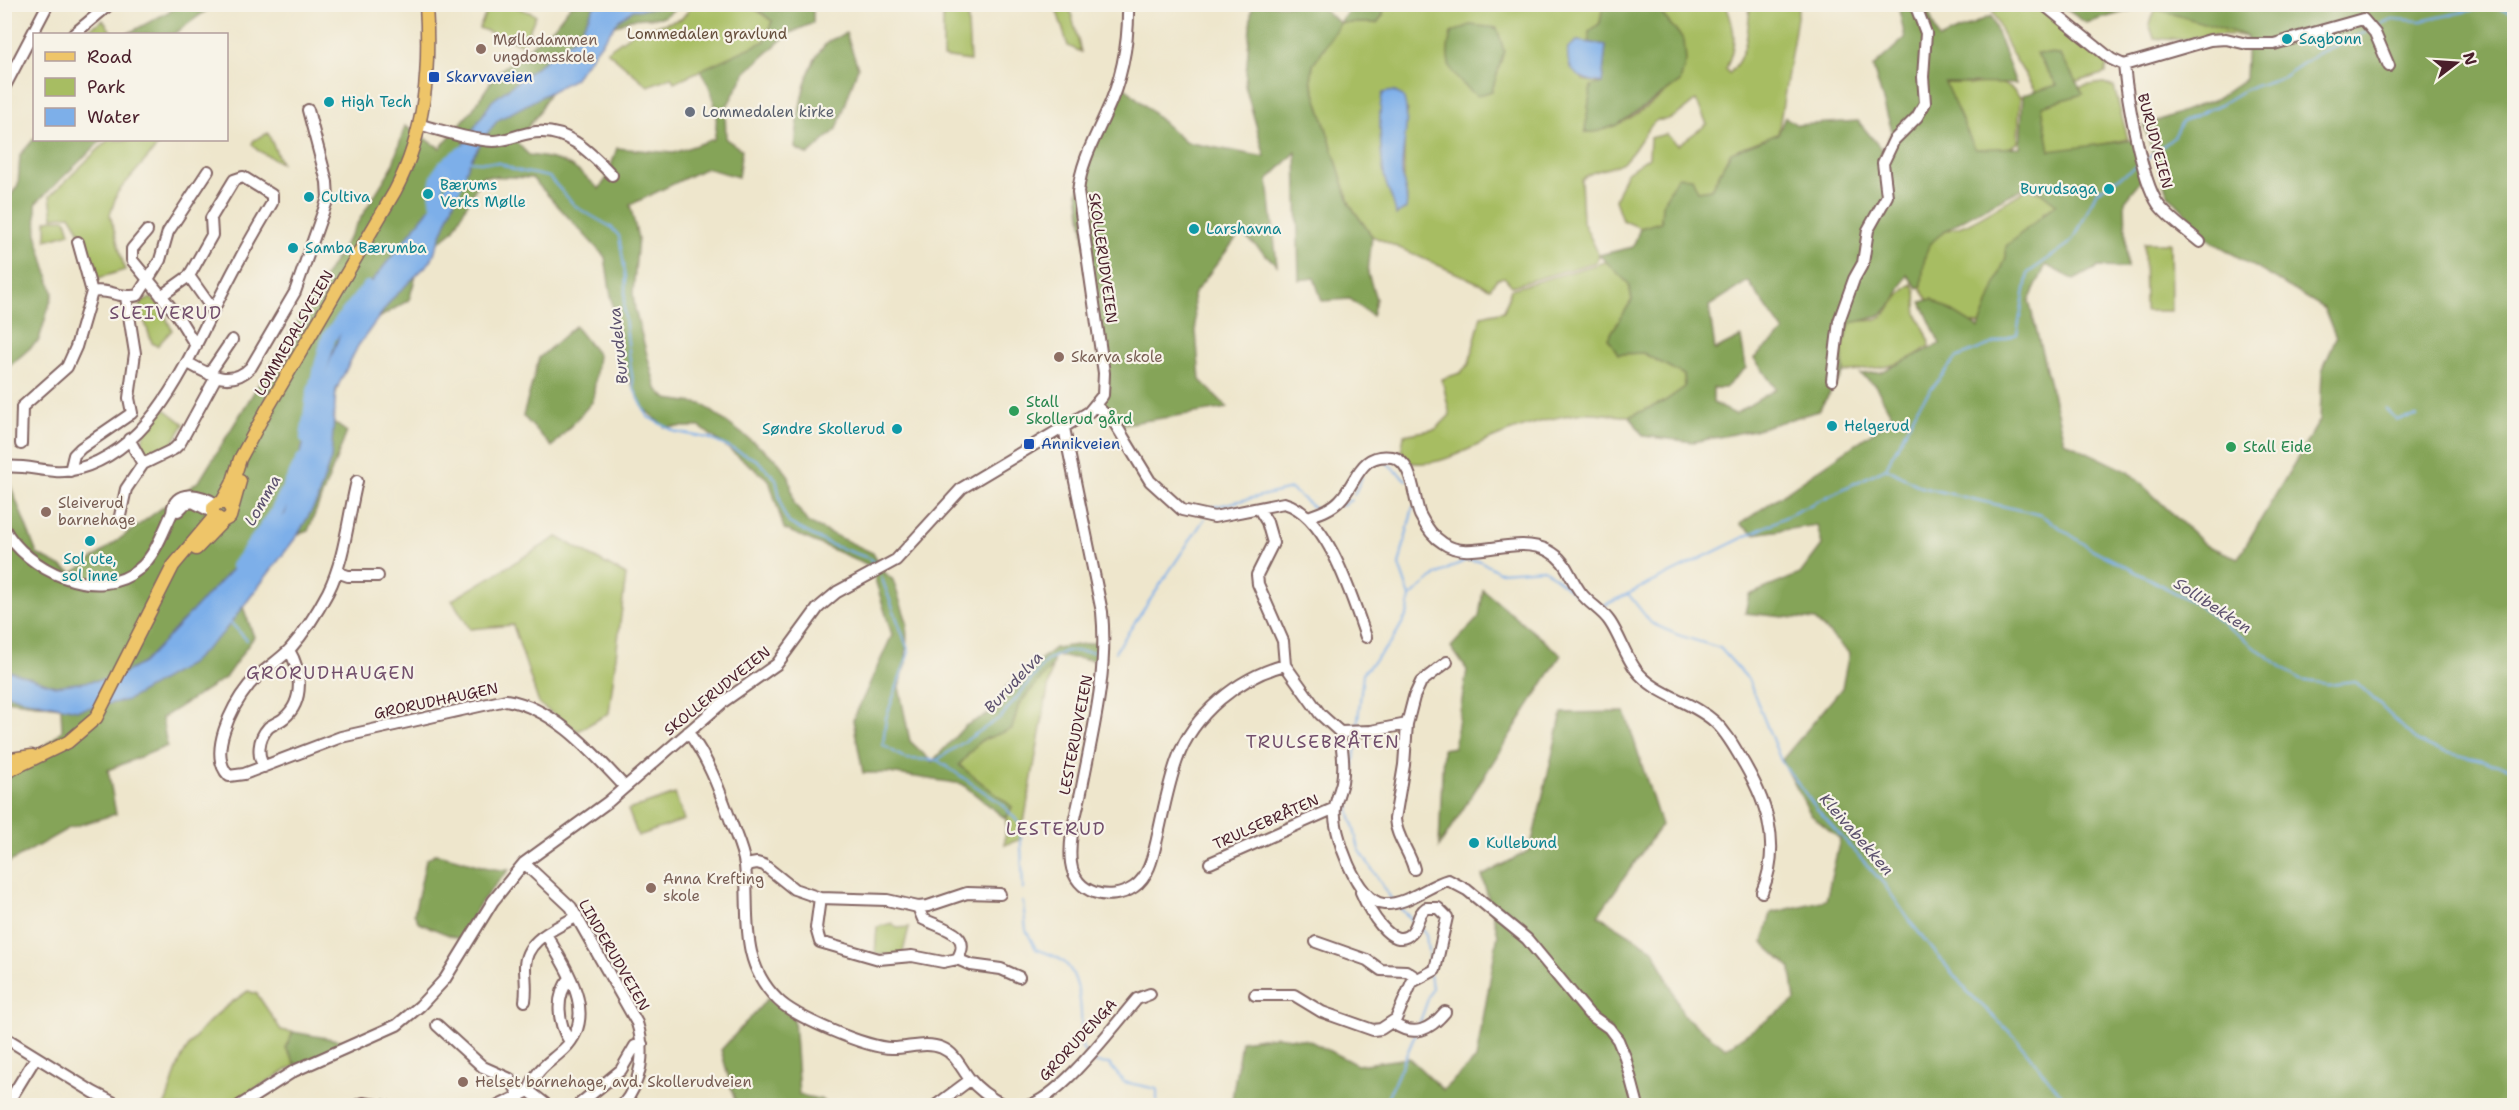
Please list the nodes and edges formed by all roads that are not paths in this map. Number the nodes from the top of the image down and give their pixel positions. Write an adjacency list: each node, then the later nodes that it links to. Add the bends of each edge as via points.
1 (48, 4): 12 (street)
2 (110, 4): 9 (street)
3 (426, 4): 8 (main road, LOMMEDALSVEIEN)
4 (431, 4): 8 (main road, LOMMEDALSVEIEN)
5 (1128, 4): 32 (street, SKOLLERUDVEIEN, via 1118,81 1083,163 1079,184 1079,213 1104,373 1103,395)
6 (1915, 4): 31 (street, via 1926,33 1925,103 1894,140 1883,163 1887,196 1868,230 1863,263 1839,321)
7 (2043, 4): 10 (street, via 2111,60)
8 (427, 26): 15 (main road, LOMMEDALSVEIEN)
9 (75, 33)
10 (2124, 65): 11 (street, via 2210,40 2274,44 2368,25); 20 (street, BURUDVEIEN, via 2128,104 2150,188 2160,207)
11 (2389, 66)
12 (8, 76): 13 (street)
13 (4, 88)
14 (308, 110): 30 (street, via 327,182 324,216 295,291 251,367 235,377)
15 (421, 125): 17 (street, via 485,140 554,133 591,152); 41 (main road, LOMMEDALSVEIEN, via 395,190 266,411 240,459)
16 (208, 171): 22 (street, via 168,232 160,260)
17 (612, 176)
18 (147, 231): 22 (street, via 130,255)
19 (78, 242): 23 (street)
20 (2200, 242)
21 (189, 276): 24 (street); 26 (street); 26 (street, via 212,235 211,218 234,180 243,177 272,195 272,203)
22 (147, 278): 24 (street); 25 (street, via 138,295)
23 (92, 292): 25 (street); 35 (street, via 67,367 22,407)
24 (161, 296): 28 (street)
25 (126, 297): 38 (street, via 135,353 129,398 132,413 81,448 74,455)
26 (213, 310): 28 (street)
27 (232, 340): 30 (street)
28 (196, 346): 29 (street)
29 (188, 363): 30 (street); 34 (street, via 154,412)
30 (213, 376): 36 (street, via 180,443)
31 (1832, 380)
32 (1096, 406): 33 (street, SKOLLERUDVEIEN); 40 (street, via 1114,422 1150,481 1176,506 1202,516)
33 (1064, 428): 50 (street, LESTERUDVEIEN, via 1105,641 1098,704 1070,845 1074,876 1084,888 1110,896 1136,887 1153,854 1177,759 1194,729 1234,688); 52 (street, SKOLLERUDVEIEN, via 962,488 896,560 828,599 810,616 777,664)
34 (129, 439): 36 (street); 38 (street, via 93,463)
35 (21, 444)
36 (143, 464): 43 (street, via 126,489)
37 (4, 467): 38 (street)
38 (70, 471)
39 (357, 481): 45 (street, GRORUDHAUGEN)
40 (1259, 509): 42 (street, via 1284,503); 50 (street, via 1273,543 1257,575 1258,584 1283,640)
41 (220, 511): 44 (street, via 204,496 188,495 177,501 149,559 126,578 109,584 81,581 39,566 15,546); 54 (main road, LOMMEDALSVEIEN, via 173,566 96,718 77,736)
42 (1314, 515): 47 (street, via 1343,576); 65 (street, via 1340,501 1364,464 1395,457 1409,473 1421,517 1441,543 1463,549 1511,543 1546,549 1557,555 1590,601 1610,620 1644,679 1716,722 1756,782 1767,813 1771,852)
43 (120, 516)
44 (4, 528)
45 (337, 572): 46 (street); 48 (street, GRORUDHAUGEN, via 310,622)
46 (378, 576)
47 (1365, 637)
48 (289, 650): 56 (street, via 300,679 295,701 285,718 268,728 259,745 258,758); 56 (street, GRORUDHAUGEN, via 248,686 221,739 219,757 230,776)
49 (1446, 662): 51 (street, via 1421,682)
50 (1285, 665): 53 (street, via 1315,707)
51 (1407, 724): 53 (street); 63 (street, via 1395,827)
52 (688, 732): 58 (street, SKOLLERUDVEIEN); 62 (street, via 716,779)
53 (1340, 732): 59 (street, TRULSEBRÅTEN, via 1344,770)
54 (48, 753): 55 (main road); 57 (main road)
55 (4, 760)
56 (264, 767): 58 (street, GRORUDHAUGEN, via 341,737 506,700 533,707 565,728)
57 (4, 773)
58 (626, 787): 60 (street, SKOLLERUDVEIEN)
59 (1335, 808): 61 (street, TRULSEBRÅTEN); 64 (street, TRULSEBRÅTEN, via 1341,845)
60 (524, 863): 69 (street, LINDERUDVEIEN, via 561,895); 88 (street, SKOLLERUDVEIEN, via 493,901 445,979 420,1006 397,1024 294,1071)
61 (1210, 863)
62 (745, 865): 67 (street, via 764,865 794,889); 86 (street, via 750,946 758,969 777,999 798,1013 872,1046 928,1044 946,1049)
63 (1414, 869)
64 (1360, 888): 75 (street, TRULSEBRÅTEN, via 1375,920 1397,937 1413,930 1426,908 1445,912 1439,961 1435,970); 102 (street, via 1383,904 1398,902 1448,880 1467,890 1527,939 1589,1014 1609,1028 1625,1056)
65 (1762, 892)
66 (1000, 894): 68 (street, via 967,893)
67 (820, 898): 68 (street, via 887,900); 72 (street, via 816,928 820,942 879,959)
68 (918, 907): 72 (street, via 923,919 961,939 962,952)
69 (577, 916): 70 (street); 84 (street, LINDERUDVEIEN, via 631,1009)
70 (546, 934): 74 (street); 78 (street, via 526,955)
71 (1316, 942): 75 (street, via 1367,960 1381,970 1406,971)
72 (957, 959): 73 (street)
73 (1019, 977)
74 (570, 978): 83 (street, via 578,997 580,1018); 83 (street, via 560,997 562,1024)
75 (1418, 979): 80 (street, TRULSEBRÅTEN, via 1407,989)
76 (1150, 994): 101 (street, GRORUDENGA, via 1137,999 1061,1084)
77 (1255, 995): 80 (street, via 1294,995 1322,1012 1373,1030)
78 (525, 1001)
79 (1445, 1012): 80 (street, via 1431,1026 1417,1032 1409,1033)
80 (1393, 1023)
81 (437, 1025): 87 (street, via 483,1067 510,1079)
82 (4, 1037): 85 (street)
83 (570, 1041): 87 (street, via 536,1073)
84 (642, 1044): 97 (street, via 635,1046 621,1070); 98 (street, LINDERUDVEIEN, via 638,1079)
85 (36, 1057): 89 (street); 90 (street)
86 (970, 1080): 99 (street); 100 (street)
87 (524, 1092): 94 (street); 95 (street); 96 (street)
88 (254, 1102): 91 (street, SKOLLERUDVEIEN)
89 (6, 1106)
90 (120, 1106)
91 (239, 1106)
92 (355, 1106): 93 (street)
93 (386, 1106)
94 (498, 1106)
95 (520, 1106)
96 (548, 1106)
97 (576, 1106)
98 (622, 1106)
99 (935, 1106)
100 (1005, 1106)
101 (1027, 1106)
102 (1638, 1106)

